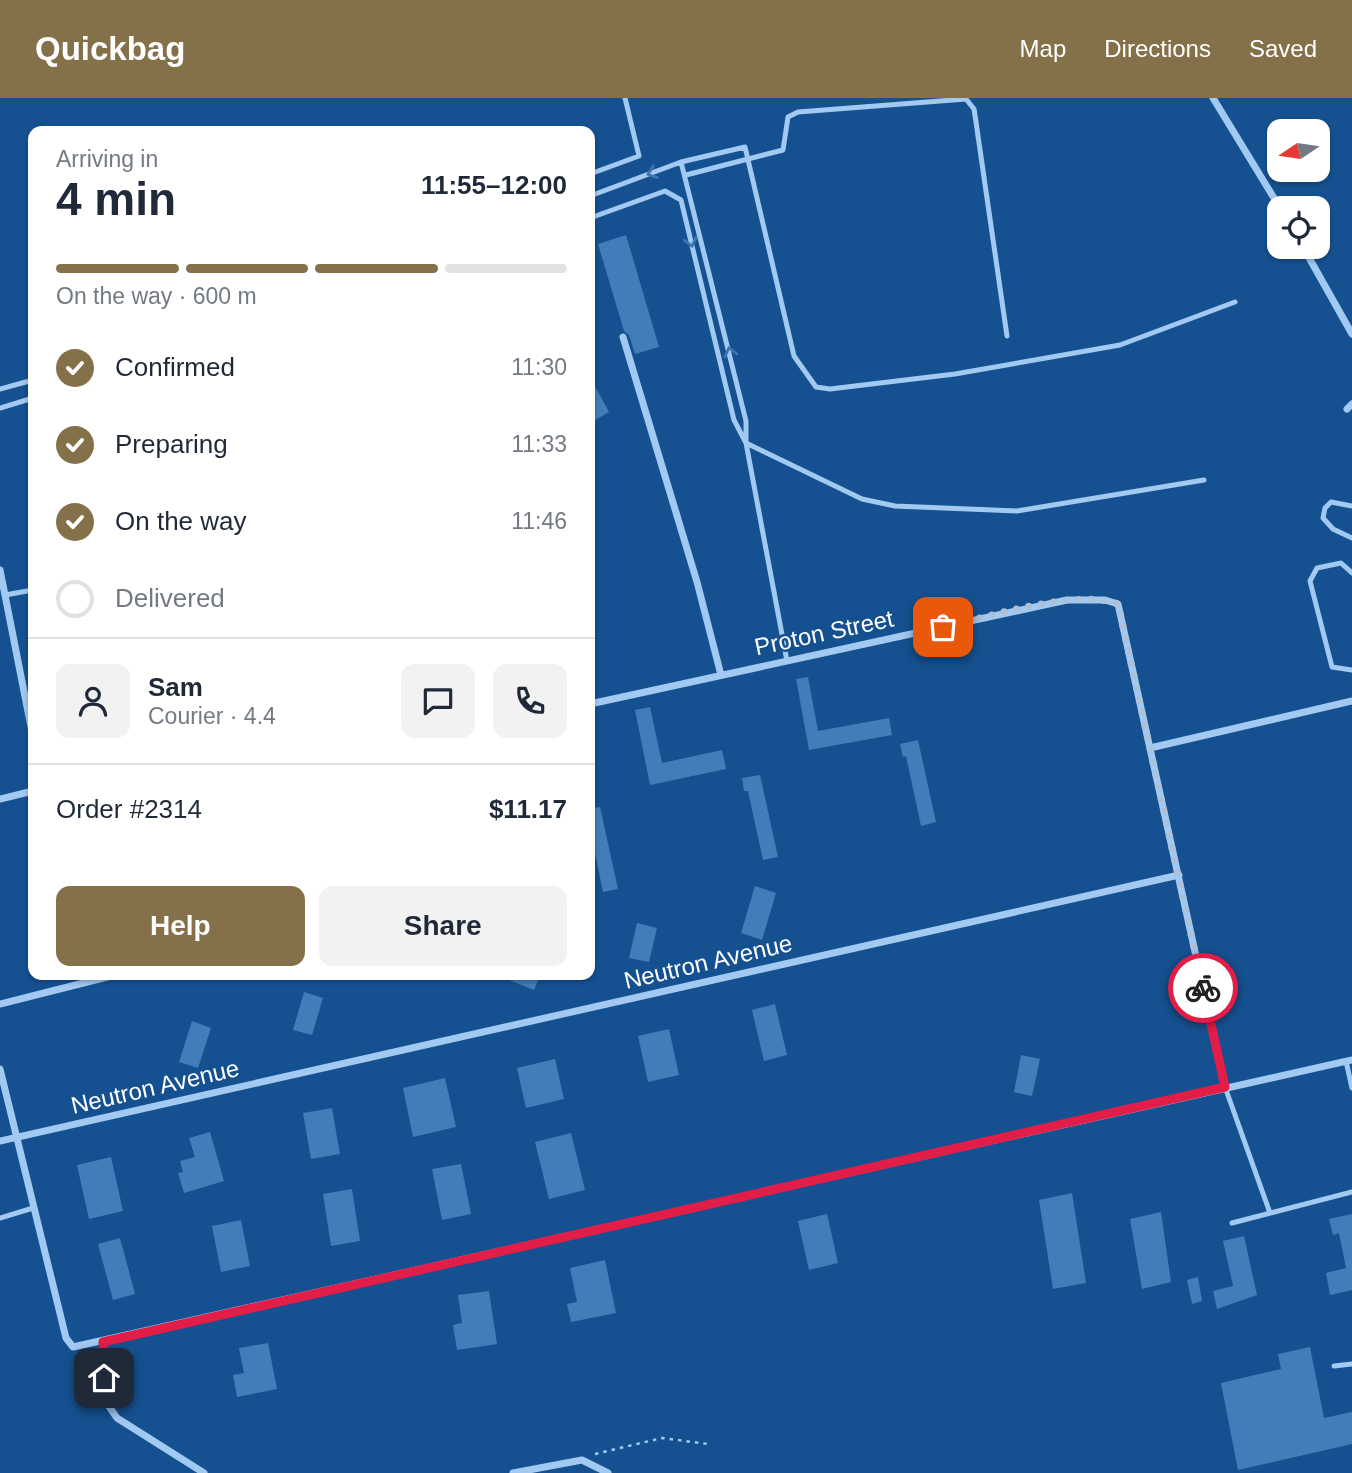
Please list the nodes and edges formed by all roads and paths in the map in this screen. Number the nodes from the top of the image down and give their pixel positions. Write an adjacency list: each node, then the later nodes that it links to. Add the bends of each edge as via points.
1 (625, 98): 5 (lane, via 639,156)
2 (1213, 98): 8 (street)
3 (749, 159): 4 (lane, via 746,147); 6 (lane); 11 (lane, via 794,356 816,387 955,374 1120,345); 15 (lane, via 783,150 788,117 798,112 966,99 974,109)
4 (681, 162): 6 (lane); 7 (lane, one-way to 7)
5 (595, 172)
6 (686, 175): 12 (lane)
7 (595, 194)
8 (1273, 196)
9 (595, 216): 13 (lane, one-way to 13, via 665,191 681,200)
10 (1310, 259): 14 (street)
11 (1235, 302)
12 (721, 318): 13 (lane); 18 (lane, one-way to 12)
13 (710, 321): 19 (lane)
14 (1352, 334)
15 (1007, 336)
16 (623, 337): 33 (street, via 694,569)
17 (28, 381): 20 (lane)
18 (737, 381): 19 (lane); 23 (lane)
19 (726, 383): 23 (lane, via 734,420)
20 (0, 389)
21 (28, 400): 22 (lane)
22 (0, 408)
23 (746, 443): 24 (lane, via 862,499 895,506 1017,511); 31 (lane)
24 (1204, 480)
25 (1352, 506): 26 (lane, via 1331,502 1323,518)
26 (1352, 538)
27 (0, 570): 30 (street)
28 (1352, 573): 32 (lane, via 1341,563 1317,568 1310,582 1332,667)
29 (28, 591): 30 (lane)
30 (5, 596): 36 (street)
31 (787, 661): 33 (street, Proton Street); 37 (street, Proton Street, via 1068,600 1105,600 1118,604)
32 (1352, 670)
33 (721, 675): 35 (street, Proton Street)
34 (1352, 702): 37 (street)
35 (595, 703)
36 (28, 712)
37 (1150, 748): 40 (street, Proton Street)
38 (28, 792): 39 (street)
39 (0, 799)
40 (1179, 875): 45 (street, Proton Street); 47 (street, Neutron Avenue)
41 (94, 980): 42 (street)
42 (0, 1004)
43 (1349, 1061): 45 (street); 46 (lane)
44 (0, 1069): 47 (street)
45 (1225, 1087): 51 (lane); 54 (street)
46 (1352, 1088)
47 (16, 1138): 48 (street, Neutron Avenue); 50 (street)
48 (0, 1141)
49 (1352, 1192): 51 (lane)
50 (33, 1208): 52 (lane); 54 (street, via 69,1343 73,1347)
51 (1270, 1213): 53 (lane)
52 (0, 1218)
53 (1232, 1223)
54 (103, 1342): 59 (street, via 108,1405 117,1418)
55 (1352, 1363): 56 (lane)
56 (1334, 1366)
57 (708, 1444): 58 (path, via 648,1439 603,1449)
58 (582, 1460): 60 (street); 61 (street)
59 (204, 1473)
60 (513, 1473)
61 (608, 1473)

